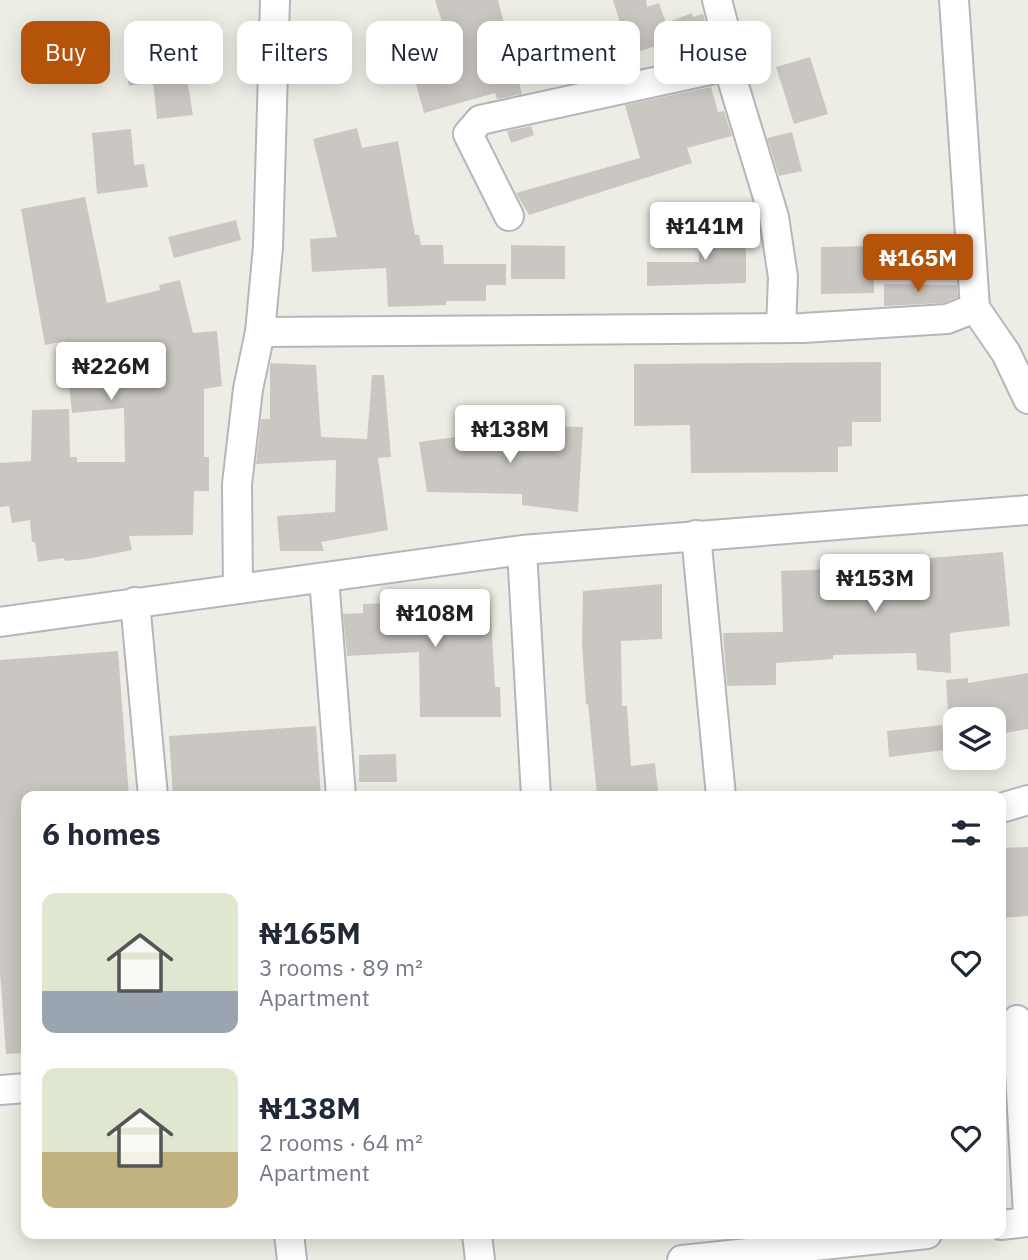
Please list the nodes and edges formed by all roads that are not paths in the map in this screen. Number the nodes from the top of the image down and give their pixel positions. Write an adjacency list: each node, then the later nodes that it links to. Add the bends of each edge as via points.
1 (275, 0): 10 (street, via 268,247)
2 (717, 0): 4 (street)
3 (954, 0): 8 (street)
4 (722, 21)
5 (654, 82): 7 (street, via 480,120 468,134)
6 (734, 84): 9 (street, via 774,216 783,277)
7 (509, 216)
8 (975, 308): 9 (street, via 962,316 902,324); 11 (street, via 1006,353)
9 (781, 328): 10 (street)
10 (260, 332): 16 (street, via 246,401 237,484)
11 (1028, 399)
12 (1028, 510): 13 (street)
13 (696, 536): 14 (street); 22 (street)
14 (522, 550): 15 (street); 21 (street)
15 (324, 578): 16 (street); 20 (street)
16 (238, 588): 17 (street)
17 (135, 602): 18 (street); 19 (street)
18 (0, 622)
19 (153, 791)
20 (341, 791)
21 (536, 791)
22 (721, 791)
23 (1028, 800): 24 (street)
24 (1006, 807)
25 (1015, 1020): 28 (street)
26 (21, 1088): 27 (street)
27 (0, 1090)
28 (1028, 1216)
29 (1028, 1222): 30 (street)
30 (1006, 1224)
31 (290, 1239): 35 (street)
32 (478, 1239): 36 (street)
33 (903, 1239): 34 (street)
34 (841, 1252): 37 (street)
35 (292, 1260)
36 (480, 1260)
37 (682, 1260)

